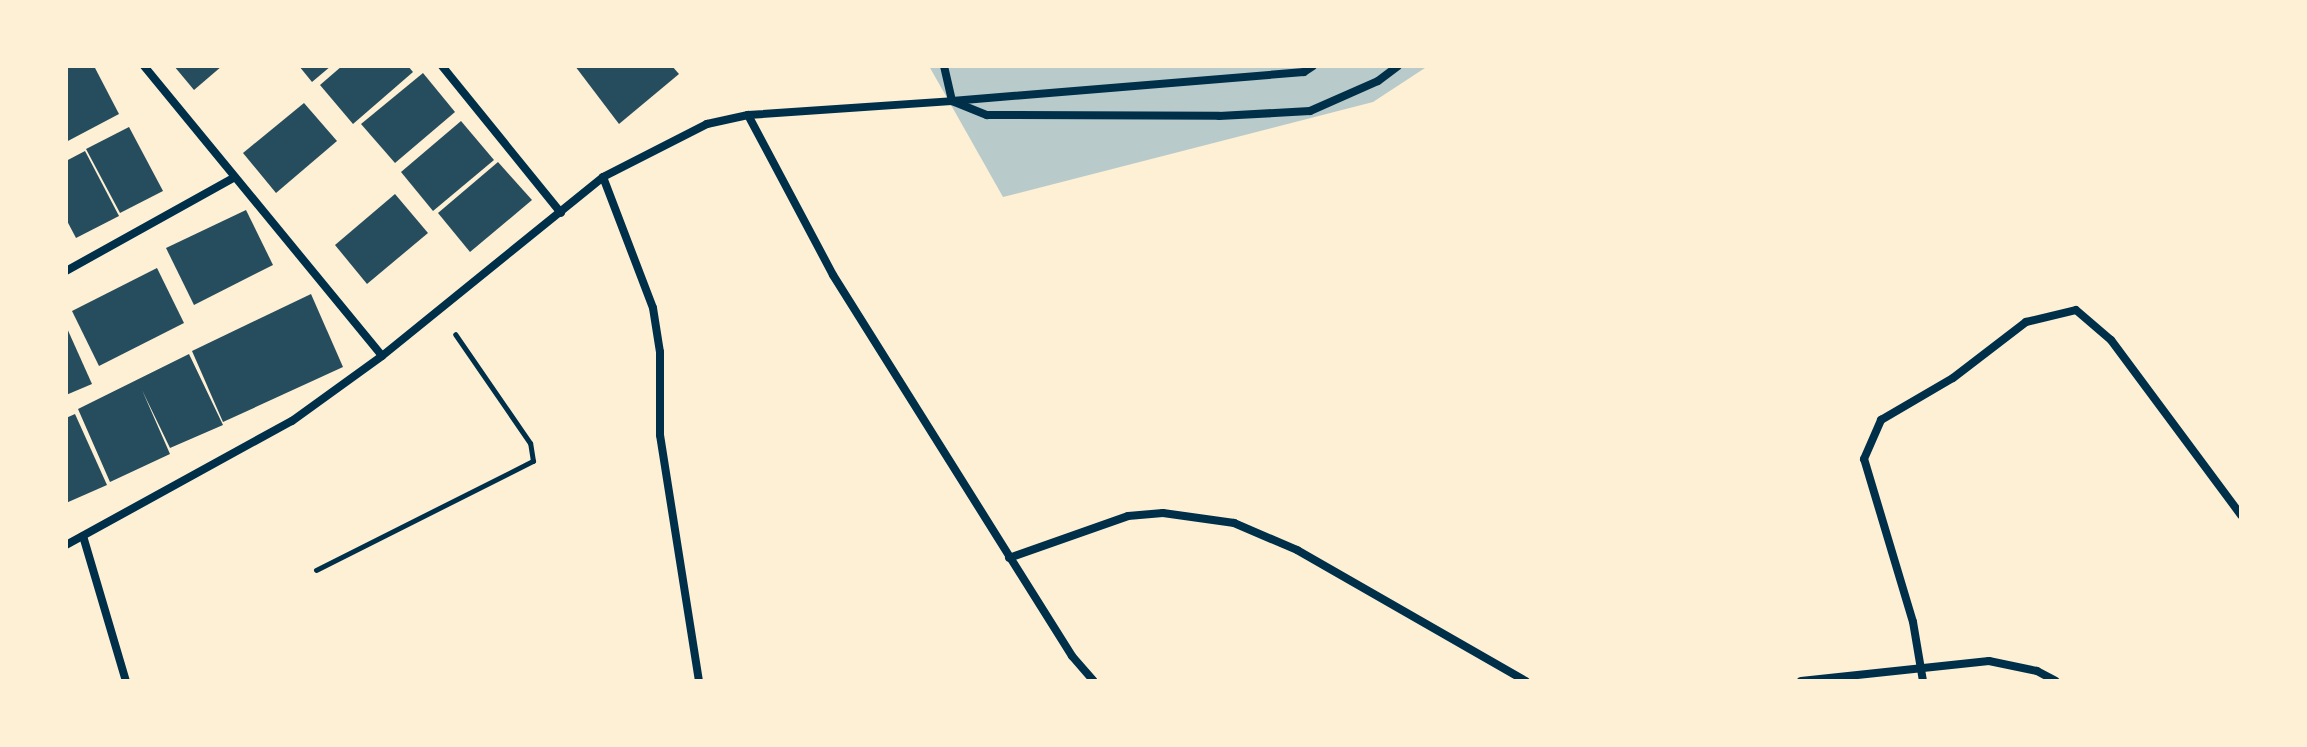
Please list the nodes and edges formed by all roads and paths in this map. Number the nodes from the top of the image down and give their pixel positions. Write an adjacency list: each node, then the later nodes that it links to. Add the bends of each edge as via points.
1 (144, 66): 8 (street)
2 (442, 66): 10 (street)
3 (944, 66): 6 (street)
4 (1313, 66): 6 (street, via 1304,72)
5 (1398, 66): 6 (street, via 1378,81 1310,111 987,115)
6 (952, 101): 7 (street)
7 (748, 115): 9 (street, via 707,124); 17 (street, via 833,275)
8 (235, 177): 11 (street); 13 (street)
9 (603, 177): 10 (street); 21 (street, via 653,308 660,352 660,435)
10 (561, 213): 12 (street)
11 (66, 271)
12 (438, 310): 13 (street); 18 (path, via 530,443 533,461)
13 (382, 356): 15 (street, via 292,421)
14 (2241, 515): 19 (street, via 2111,340 2076,310 2026,322 1953,378 1881,420 1864,459 1913,622)
15 (83, 536): 16 (street); 20 (street)
16 (66, 545)
17 (1009, 558): 22 (street); 23 (street, via 1128,516 1163,513 1234,523 1297,550)
18 (316, 570)
19 (1918, 665): 24 (street); 25 (street); 26 (street, via 1989,661 2037,671)
20 (126, 681)
21 (699, 681)
22 (1094, 681)
23 (1526, 681)
24 (1801, 681)
25 (1923, 681)
26 (2056, 681)

